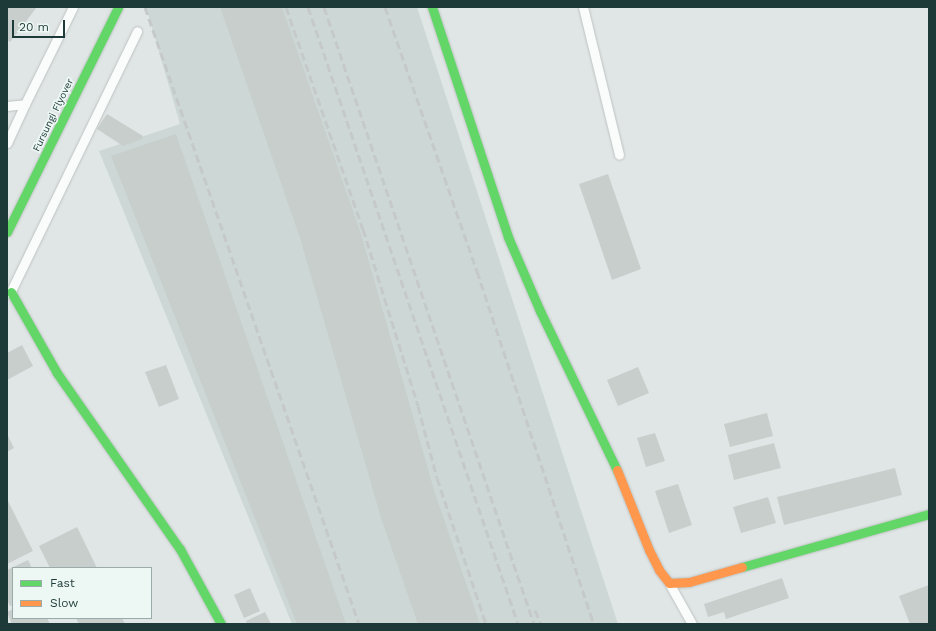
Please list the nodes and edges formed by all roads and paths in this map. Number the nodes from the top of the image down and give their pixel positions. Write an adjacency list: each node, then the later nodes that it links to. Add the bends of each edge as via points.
1 (118, 7): 10 (main road, Fursungi Flyover)
2 (432, 7): 13 (main road, via 508,237 540,311 614,462 649,550)
3 (583, 7): 9 (lane)
4 (71, 8): 6 (lane)
5 (137, 30): 11 (lane)
6 (25, 104): 7 (lane); 8 (lane)
7 (7, 106)
8 (7, 142)
9 (619, 155)
10 (7, 232)
11 (9, 296): 14 (main road, via 57,373 180,549)
12 (929, 514): 13 (main road, via 689,582)
13 (669, 583): 15 (lane)
14 (221, 624)
15 (692, 624)

